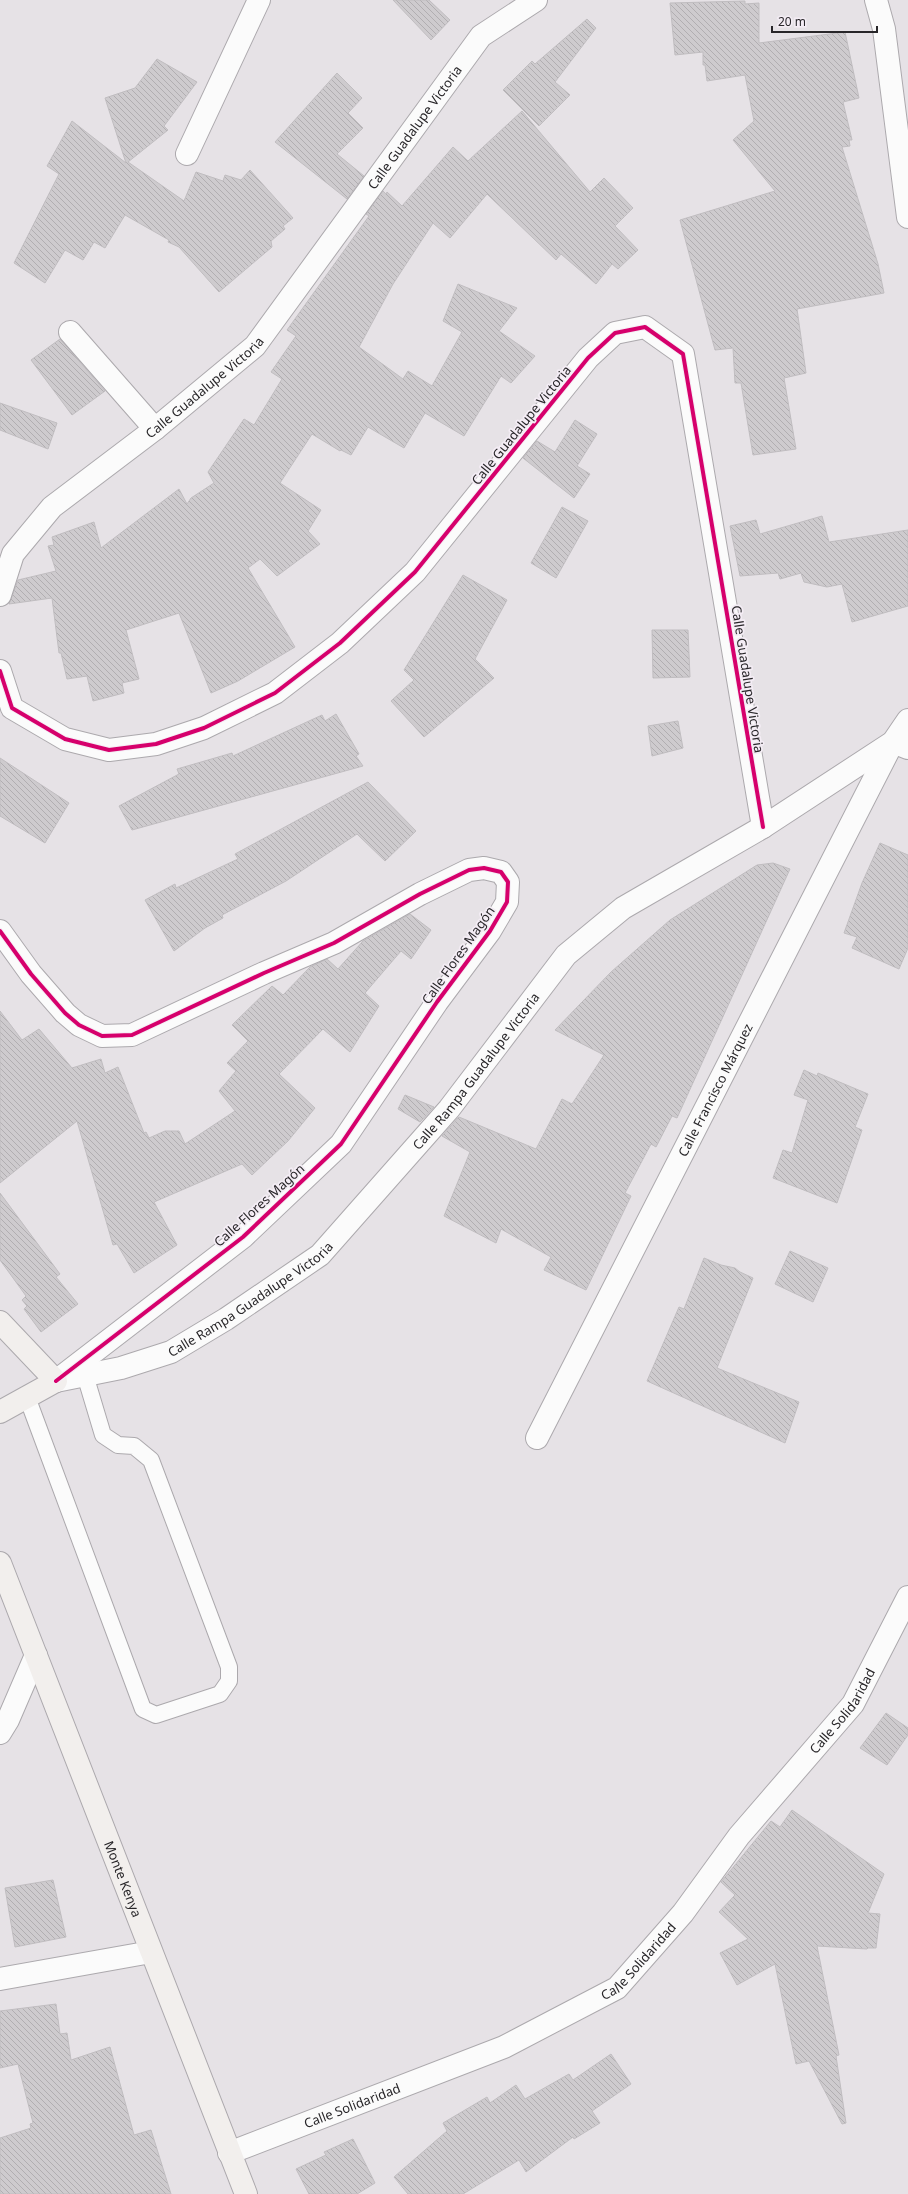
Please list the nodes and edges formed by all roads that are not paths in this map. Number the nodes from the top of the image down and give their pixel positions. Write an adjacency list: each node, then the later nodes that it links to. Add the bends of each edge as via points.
1 (259, 0): 4 (street)
2 (536, 0): 7 (street, Calle Guadalupe Victoria, via 481,36 255,346)
3 (876, 0): 5 (street, via 884,29)
4 (187, 154)
5 (908, 217)
6 (70, 332): 7 (street)
7 (155, 429): 8 (street, Calle Guadalupe Victoria, via 52,507 13,554)
8 (0, 595)
9 (0, 671): 12 (street, Calle Guadalupe Victoria, via 12,708 65,739 109,750 156,744 204,728 275,693 340,642 415,572 588,358 615,333 645,327 684,354)
10 (908, 720): 11 (street, Calle Francisco Márquez)
11 (901, 745): 12 (street, Calle Rampa Guadalupe Victoria); 19 (street, Calle Francisco Márquez)
12 (763, 827): 15 (street, Calle Rampa Guadalupe Victoria, via 623,908 566,955 449,1108 320,1255 226,1319 171,1352 121,1368)
13 (0, 931): 16 (street, Calle Flores Magón, via 31,974 80,1025 102,1036 132,1035 334,942 469,870 484,868 501,872 508,882 507,902 490,932 437,1002 341,1144 242,1237)
14 (0, 1322): 16 (main road)
15 (85, 1375): 16 (street, Calle Rampa Guadalupe Victoria); 17 (lane, via 103,1435 118,1445 134,1446 151,1460 229,1667 229,1680 220,1694 156,1715 143,1709)
16 (56, 1381): 17 (main road, Calle Flores Magón)
17 (27, 1397): 18 (main road, Calle Flores Magón)
18 (0, 1412)
19 (537, 1438)
20 (0, 1563): 22 (main road, Monte Kenya)
21 (908, 1597): 26 (street, Calle Solidaridad, via 853,1704 739,1836 683,1914 617,1988 504,2047)
22 (36, 1655): 23 (street); 24 (main road, Monte Kenya)
23 (0, 1733)
24 (151, 1952): 25 (street); 26 (main road, Monte Kenya)
25 (0, 1979)
26 (229, 2153): 27 (main road, Monte Kenya)
27 (246, 2194)

